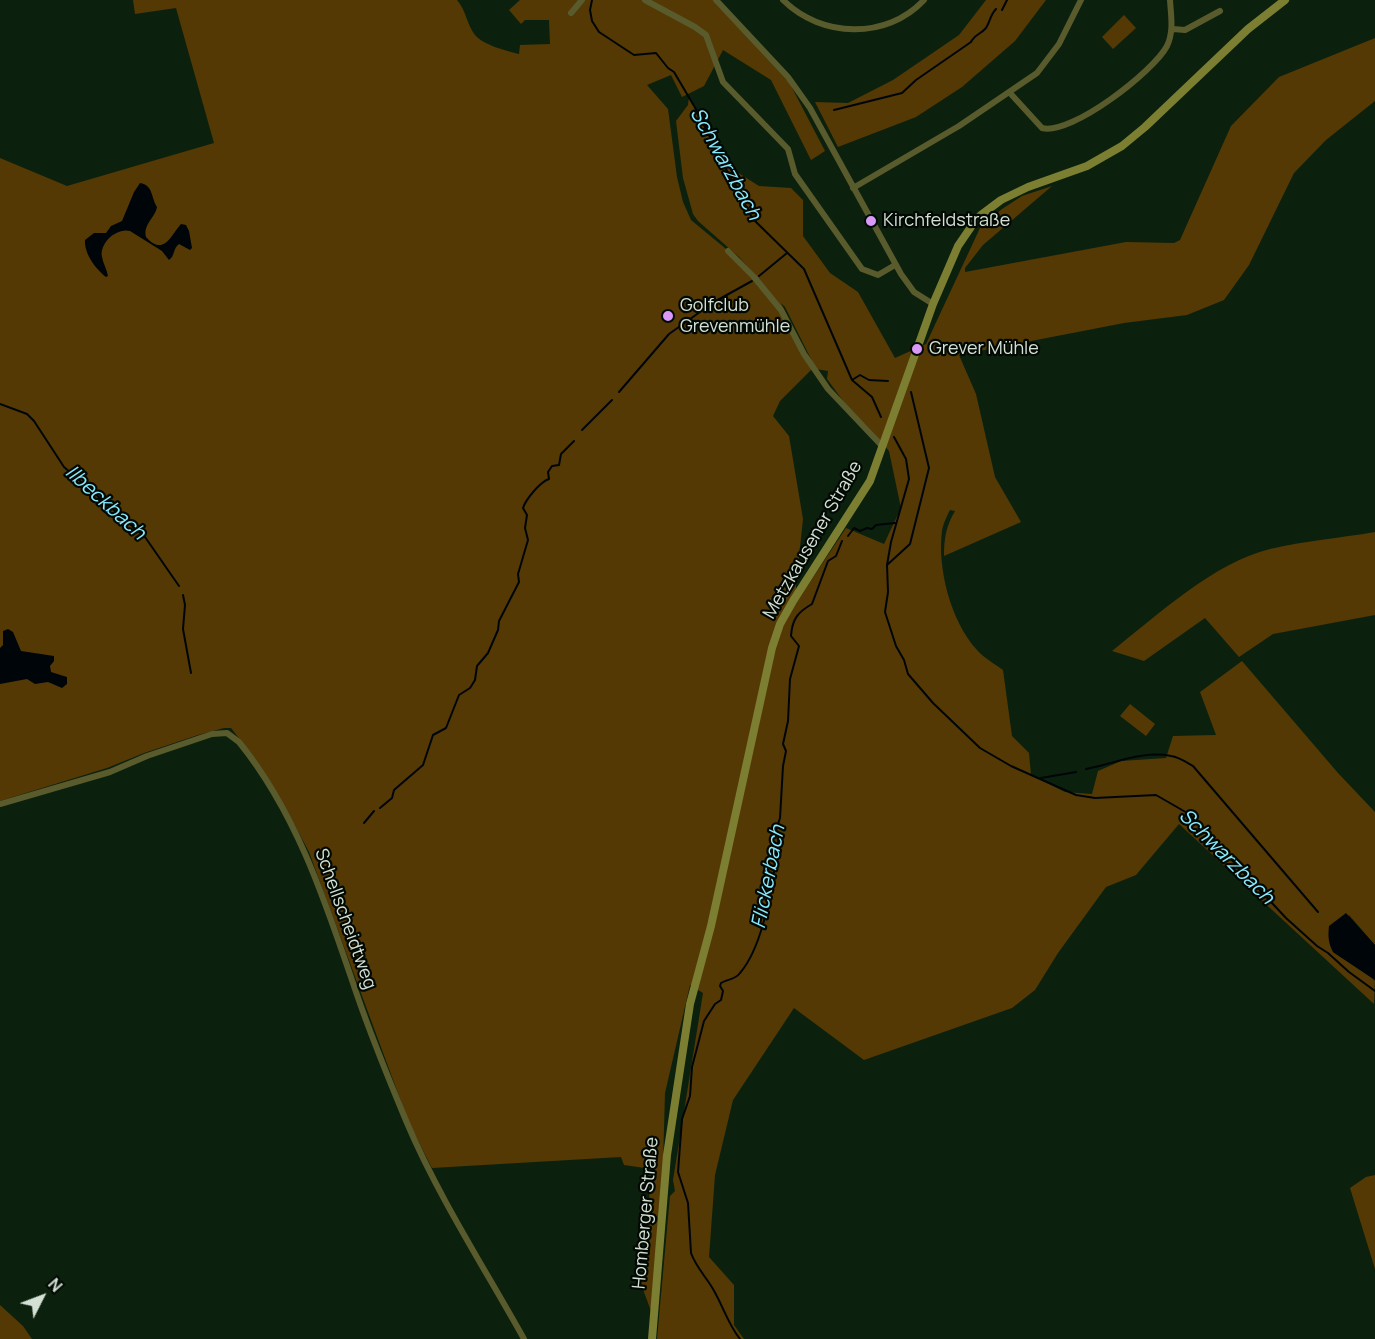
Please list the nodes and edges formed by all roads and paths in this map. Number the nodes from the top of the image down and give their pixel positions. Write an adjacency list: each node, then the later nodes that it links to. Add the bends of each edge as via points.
1 (582, 0): 10 (street)
2 (645, 0): 15 (street, via 705,35 726,85 788,149 795,174 862,269 878,275)
3 (716, 0): 13 (street, via 788,77 810,108)
4 (783, 0): 8 (street, via 813,20 845,30 891,24)
5 (1081, 0): 12 (street, via 1049,58)
6 (1170, 0): 11 (street)
7 (1285, 0): 16 (main road, Metzkausener Straße, via 1248,29 1122,146 1087,166 1014,193 981,215 958,246)
8 (920, 1)
9 (1220, 11): 11 (street, via 1185,30)
10 (571, 13)
11 (1173, 29): 12 (street, via 1161,56 1128,85 1099,108 1053,129 1042,128)
12 (1010, 93): 13 (street)
13 (853, 188): 15 (street)
14 (728, 251): 17 (street, via 781,310 828,389)
15 (895, 265): 16 (street, via 914,292)
16 (933, 304): 17 (main road, Metzkausener Straße)
17 (882, 446): 19 (main road, Metzkausener Straße, via 863,493 780,624 690,1004)
18 (0, 804): 20 (street, Schellscheidtweg, via 110,772 212,734 227,733 239,742 290,820 318,883 407,1123)
19 (676, 1091): 21 (main road, Homberger Straße)
20 (524, 1339)
21 (652, 1339)

